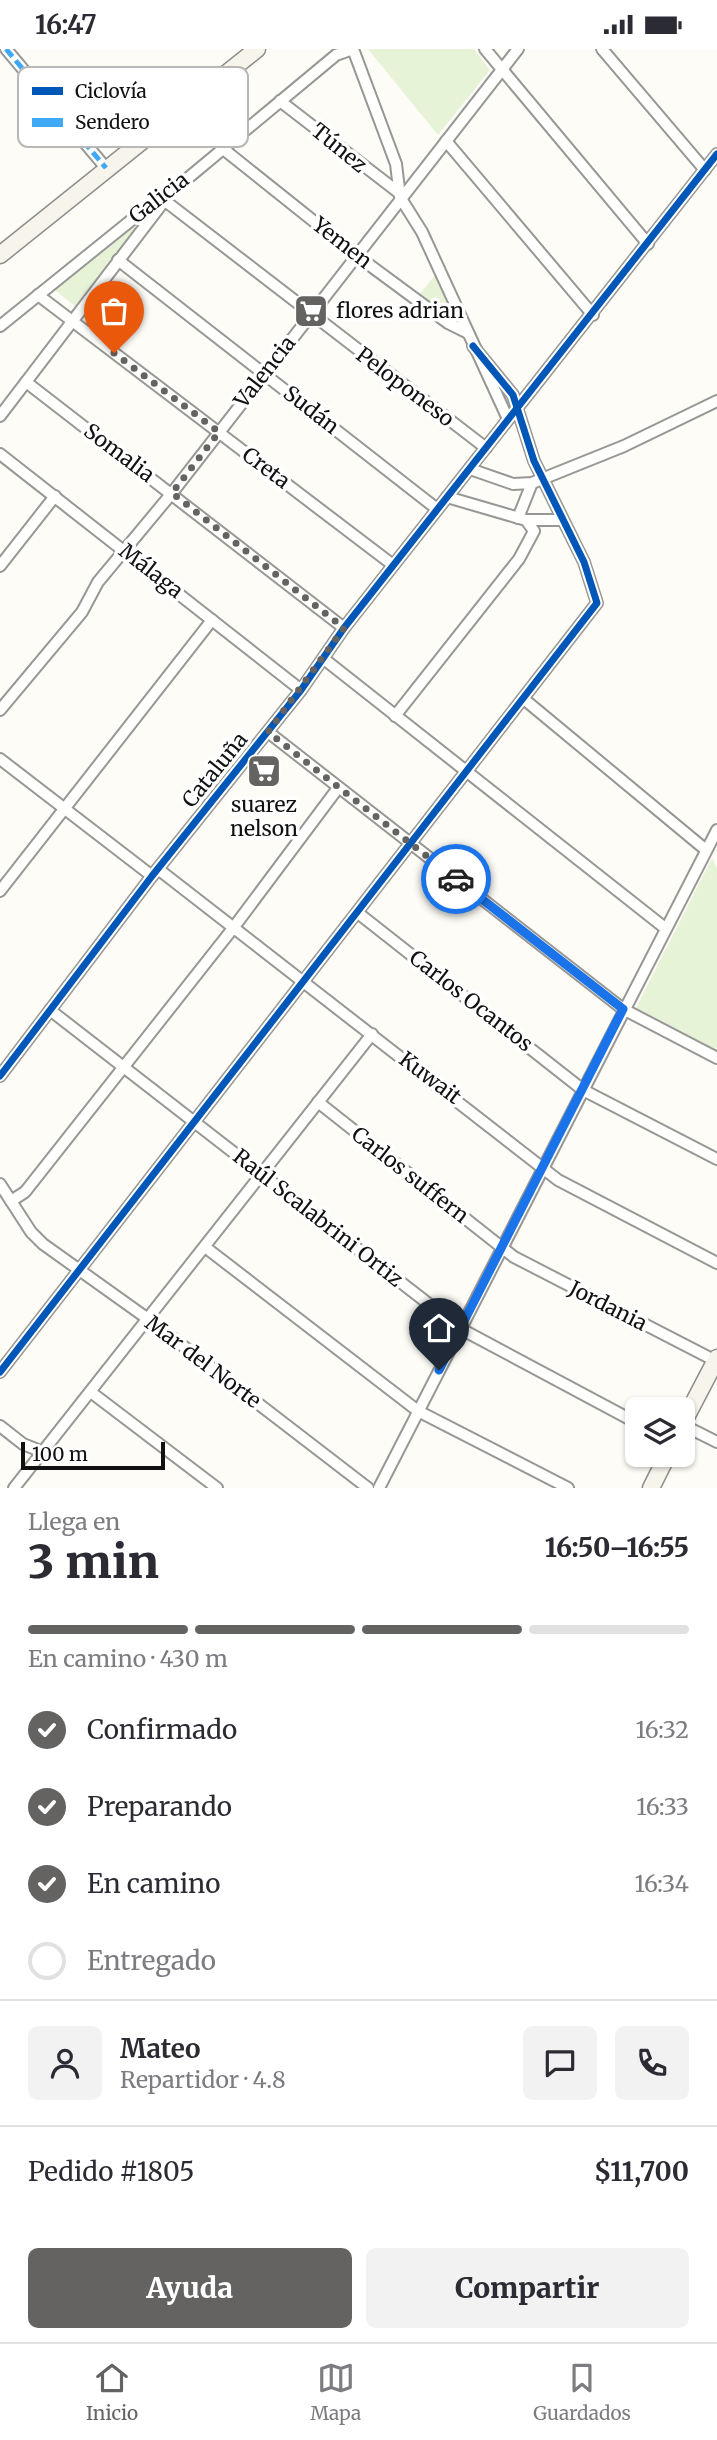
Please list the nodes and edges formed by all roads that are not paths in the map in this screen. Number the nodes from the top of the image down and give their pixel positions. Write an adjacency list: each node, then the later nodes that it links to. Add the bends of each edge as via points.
1 (6, 49): 7 (street)
2 (257, 49): 8 (street)
3 (353, 49): 10 (street, Galicia, via 340,51); 19 (street, via 396,164)
4 (485, 49): 9 (street)
5 (518, 49): 9 (street, Valencia)
6 (602, 49): 17 (street)
7 (21, 67)
8 (234, 67)
9 (502, 69): 12 (street, Valencia); 21 (street)
10 (280, 101): 11 (street, Galicia); 19 (street, Túnez)
11 (248, 127)
12 (446, 141): 19 (street, Valencia); 27 (street)
13 (88, 147): 18 (street)
14 (133, 147): 18 (street)
15 (222, 148): 20 (street, Galicia); 23 (street, Yemen)
16 (717, 154): 17 (street, Cataluña)
17 (712, 167): 21 (street, Cataluña)
18 (106, 168): 22 (street)
19 (399, 195): 23 (street, Valencia); 30 (street, via 422,232)
20 (163, 198): 24 (street); 25 (street, Galicia); 26 (street, Peloponeso)
21 (648, 244): 27 (street, Cataluña)
22 (0, 255)
23 (356, 255): 26 (street, Valencia); 30 (street, Yemen, via 448,323)
24 (118, 260): 28 (street); 32 (street, Sudán)
25 (38, 295): 28 (street, Creta); 29 (street, Galicia)
26 (310, 315): 32 (street, Valencia); 39 (street, Peloponeso)
27 (593, 315): 35 (street, Cataluña)
28 (72, 321): 33 (street); 38 (street, Creta)
29 (0, 325)
30 (466, 331): 31 (street)
31 (473, 347): 35 (street, via 508,388); 37 (street)
32 (265, 374): 38 (street, Valencia); 47 (street, Sudán)
33 (26, 382): 36 (street); 44 (street, Somalia)
34 (717, 401): 42 (street, via 624,446)
35 (518, 409): 37 (street, Cataluña); 42 (street)
36 (0, 417)
37 (508, 419): 39 (street, Cataluña)
38 (219, 432): 44 (street, Valencia); 51 (street, Creta)
39 (486, 448): 41 (street, Cataluña)
40 (0, 454): 45 (street, Málaga)
41 (470, 469): 43 (street, via 513,484); 46 (street, Cataluña)
42 (542, 477): 43 (street); 49 (street)
43 (532, 483): 48 (street)
44 (172, 493): 50 (street, Valencia); 54 (street, Somalia)
45 (55, 496): 50 (street, Málaga); 52 (street)
46 (447, 497): 47 (street, Cataluña); 48 (street)
47 (437, 509): 51 (street, Cataluña)
48 (522, 519): 49 (street); 59 (street, via 534,531 519,559)
49 (562, 520): 57 (street, via 584,562 597,603)
50 (125, 551): 53 (street, Málaga); 58 (street, Valencia, via 98,582 82,612)
51 (393, 565): 54 (street, Cataluña)
52 (0, 566)
53 (212, 620): 56 (street, Málaga); 64 (street)
54 (344, 628): 55 (street, Cataluña)
55 (324, 659): 56 (street, Cataluña); 59 (street)
56 (301, 689): 60 (street, Cataluña)
57 (525, 701): 62 (street); 65 (street)
58 (0, 710)
59 (395, 716): 62 (street)
60 (268, 732): 63 (street); 67 (street, Cataluña)
61 (0, 759): 64 (street, Kuwait)
62 (469, 772): 66 (street); 71 (street)
63 (338, 788): 66 (street); 70 (street)
64 (64, 808): 67 (street, Kuwait); 68 (street)
65 (713, 843): 71 (street)
66 (412, 845): 69 (street); 73 (street)
67 (155, 872): 70 (street, Kuwait); 74 (street, Cataluña)
68 (0, 891)
69 (358, 913): 72 (street); 79 (street, Carlos Ocantos)
70 (233, 927): 72 (street, Kuwait); 77 (street)
71 (665, 928): 73 (street)
72 (306, 982): 75 (street, Kuwait); 81 (street)
73 (623, 1009): 76 (street); 79 (street)
74 (50, 1010): 77 (street, Raúl Scalabrini Ortiz); 78 (street, Cataluña)
75 (372, 1034): 80 (street); 83 (street, Kuwait)
76 (717, 1058)
77 (122, 1066): 81 (street, Raúl Scalabrini Ortiz); 86 (street, via 25,1192)
78 (0, 1076)
79 (583, 1090): 82 (street, Carlos Ocantos); 83 (street)
80 (318, 1102): 84 (street); 88 (street, Carlos suffern)
81 (195, 1122): 84 (street, Raúl Scalabrini Ortiz); 90 (street)
82 (717, 1159)
83 (544, 1168): 88 (street); 89 (street, Kuwait, via 558,1180)
84 (261, 1173): 87 (street); 92 (street, Raúl Scalabrini Ortiz)
85 (0, 1184): 86 (street, Mar del Norte)
86 (11, 1201): 90 (street, Mar del Norte, via 37,1238)
87 (205, 1247): 91 (street); 97 (street)
88 (503, 1248): 92 (street); 93 (street, Jordania)
89 (717, 1263)
90 (81, 1271): 91 (street, Mar del Norte); 94 (street)
91 (148, 1319): 95 (street); 106 (street, Mar del Norte)
92 (461, 1329): 97 (street); 98 (street, Raúl Scalabrini Ortiz)
93 (716, 1359): 96 (street)
94 (0, 1372)
95 (92, 1393): 102 (street); 105 (street)
96 (695, 1401)
97 (418, 1411): 107 (street); 108 (street)
98 (625, 1417)
99 (0, 1426): 102 (street, via 23,1444)
100 (695, 1431): 101 (street)
101 (717, 1442)
102 (43, 1452): 104 (street)
103 (662, 1467): 109 (street)
104 (14, 1488)
105 (217, 1488)
106 (368, 1488)
107 (379, 1488)
108 (568, 1488)
109 (651, 1488)

